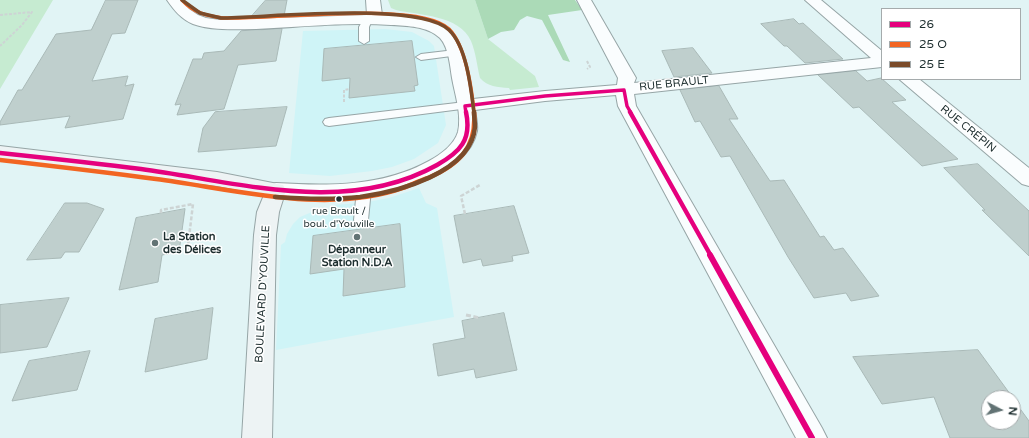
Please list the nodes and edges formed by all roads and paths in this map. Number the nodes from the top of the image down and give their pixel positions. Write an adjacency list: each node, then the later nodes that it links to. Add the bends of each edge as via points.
1 (174, 0): 6 (street, via 183,12 208,23 274,24)
2 (373, 0): 6 (street, via 375,16)
3 (584, 0): 17 (street, via 627,78)
4 (812, 0): 11 (street)
5 (0, 15): 8 (path, via 32,12)
6 (371, 20): 7 (lane, via 364,27); 9 (street, via 410,22 432,27 443,33 452,44)
7 (364, 41)
8 (0, 46)
9 (455, 53): 10 (lane); 19 (street)
10 (421, 57)
11 (881, 58)
12 (587, 61): 14 (path, via 590,67)
13 (881, 62): 17 (street, RUE BRAULT)
14 (586, 69)
15 (909, 80): 22 (street, RUE CRÉPIN)
16 (350, 89): 18 (path, via 344,90)
17 (624, 90): 19 (street, RUE BRAULT); 33 (street, via 627,106)
18 (344, 100)
19 (465, 106): 20 (lane); 24 (street, via 467,134 459,148 448,158 435,168 415,177)
20 (329, 122)
21 (0, 153): 25 (street, via 209,178)
22 (1029, 179)
23 (480, 185): 27 (path, via 461,196)
24 (364, 189): 25 (street, via 306,192); 28 (lane)
25 (276, 190): 32 (street, BOULEVARD D'YOUVILLE, via 268,212 265,235)
26 (161, 213): 29 (path, via 160,210 193,204)
27 (465, 214)
28 (361, 220)
29 (187, 254)
30 (466, 315): 31 (path)
31 (480, 318)
32 (257, 438)
33 (812, 438)

